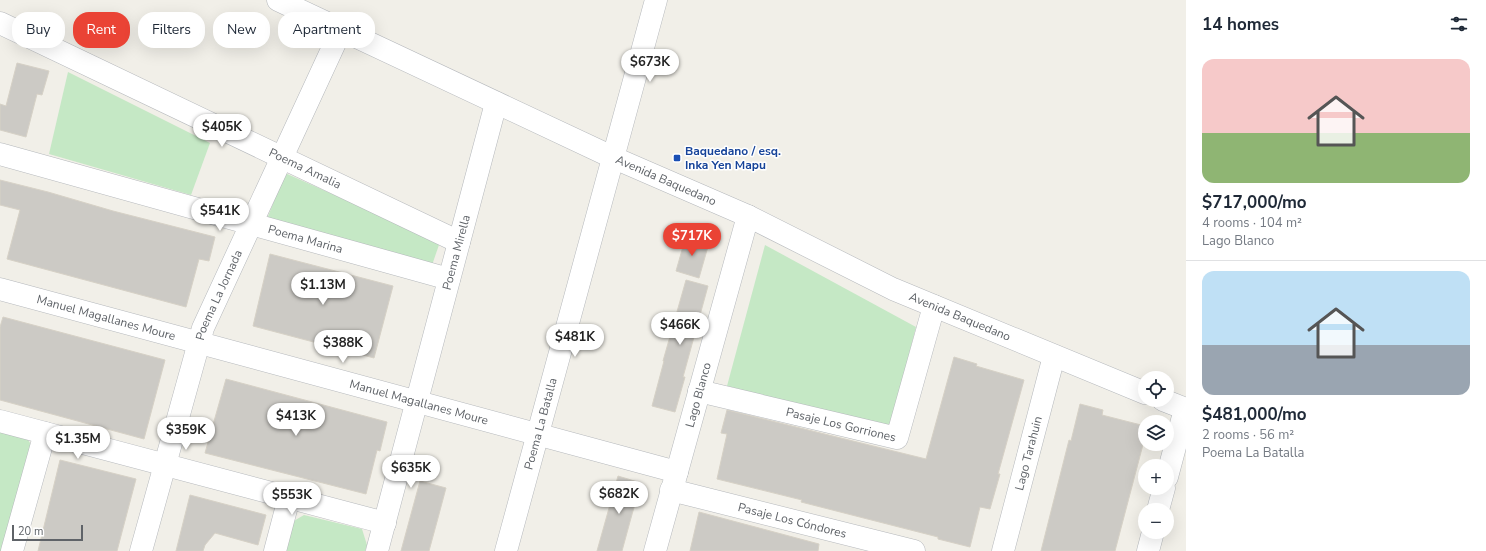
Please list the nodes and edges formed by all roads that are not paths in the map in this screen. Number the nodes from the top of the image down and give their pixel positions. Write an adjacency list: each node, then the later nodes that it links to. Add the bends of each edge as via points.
1 (278, 0): 3 (street, Avenida Baquedano)
2 (656, 0): 9 (street, Poema La Batalla)
3 (303, 12)
4 (0, 23): 10 (street, Poema Amalia)
5 (375, 46): 7 (street, Avenida Baquedano)
6 (333, 48): 10 (street, Poema La Jornada)
7 (496, 103): 9 (street, Avenida Baquedano); 13 (street, Poema Mirella)
8 (0, 154): 12 (street, Poema Marina)
9 (612, 157): 11 (street, Avenida Baquedano); 26 (street, Poema La Batalla)
10 (282, 158): 12 (street, Poema La Jornada); 13 (street, Poema Amalia)
11 (748, 216): 16 (street, Avenida Baquedano, via 893,289); 20 (street, Lago Blanco)
12 (251, 223): 14 (street, Poema Marina); 17 (street, Poema La Jornada, via 202,328)
13 (459, 242): 14 (street, Poema Mirella)
14 (449, 278): 21 (street, Poema Mirella)
15 (0, 289): 17 (street, Manuel Magallanes Moure)
16 (934, 306): 18 (street, Avenida Baquedano); 20 (street, Pasaje Los Gorriones, via 897,438)
17 (198, 342): 21 (street, Manuel Magallanes Moure); 28 (street, Poema La Jornada)
18 (1054, 356): 19 (street, Avenida Baquedano); 40 (street, Lago Tarahuin)
19 (1138, 390)
20 (699, 391): 29 (street, Lago Blanco)
21 (417, 402): 26 (street, Manuel Magallanes Moure); 31 (street, Poema Mirella)
22 (1174, 404): 23 (street)
23 (1186, 409): 27 (street)
24 (0, 421): 25 (street)
25 (45, 433): 28 (street); 33 (street)
26 (537, 434): 29 (street, Manuel Magallanes Moure); 37 (street, Poema La Batalla)
27 (1172, 459)
28 (164, 466): 30 (street); 34 (street, Poema La Jornada)
29 (674, 481): 38 (street, Lago Blanco); 39 (street, Pasaje Los Cóndores)
30 (289, 498): 31 (street); 35 (street)
31 (385, 523): 36 (street, Poema Mirella)
32 (1151, 539): 41 (street)
33 (12, 551)
34 (141, 551)
35 (275, 551)
36 (377, 551)
37 (506, 551)
38 (655, 551)
39 (914, 551)
40 (1003, 551)
41 (1148, 551)

